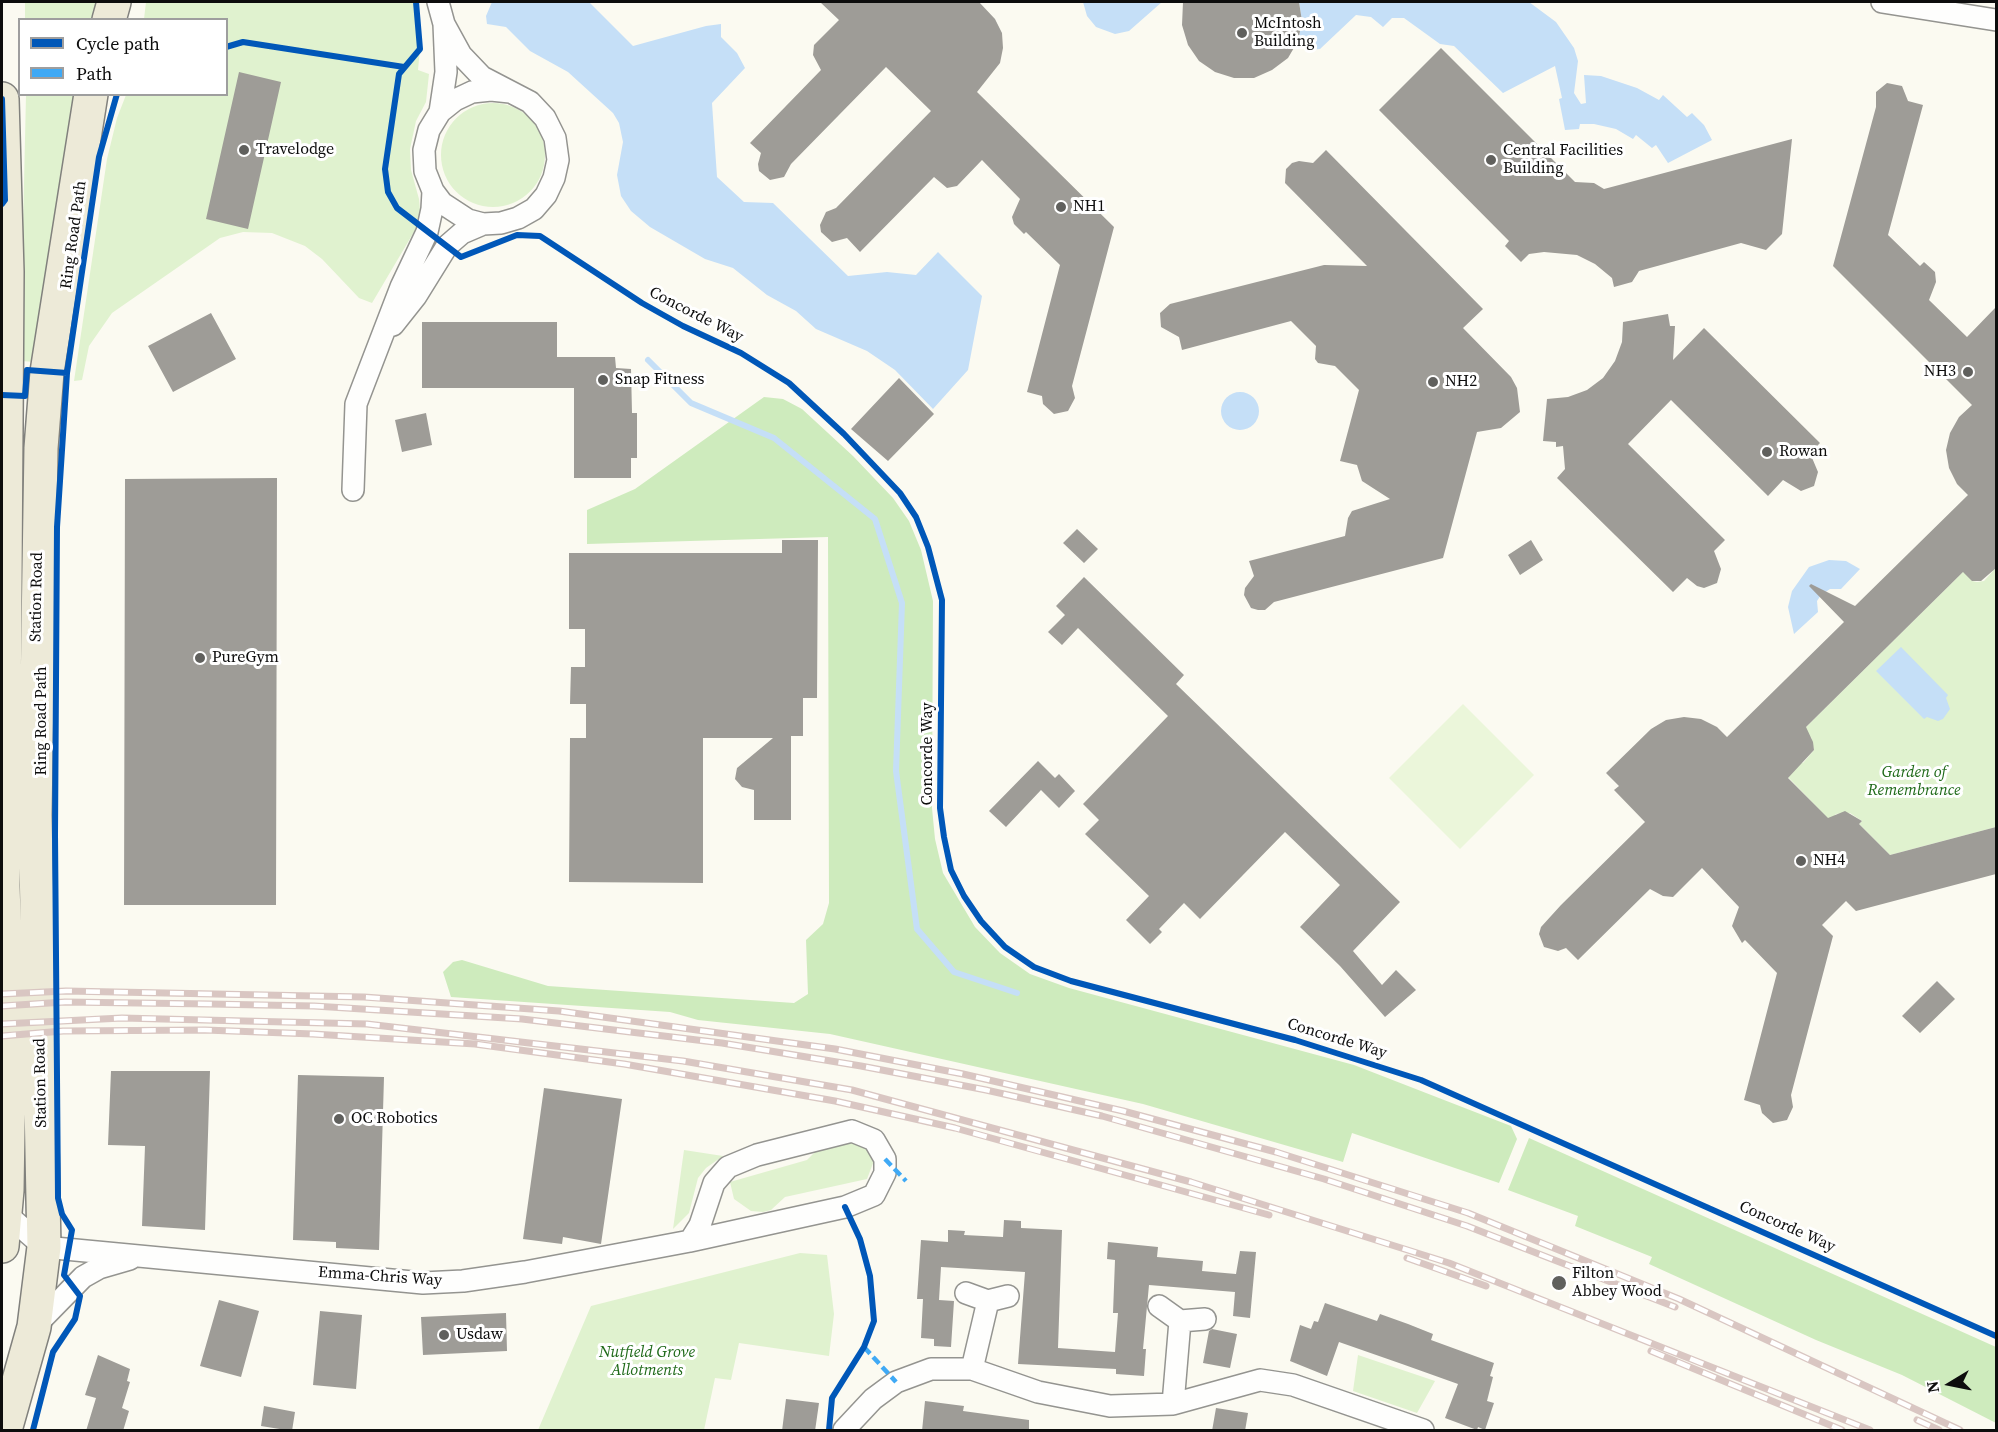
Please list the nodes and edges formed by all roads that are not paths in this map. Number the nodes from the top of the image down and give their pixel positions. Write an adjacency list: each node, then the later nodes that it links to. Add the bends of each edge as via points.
1 (114, 2): 4 (main road)
2 (438, 2): 6 (street)
3 (1882, 2): 5 (street)
4 (110, 18)
5 (1996, 20)
6 (444, 24): 7 (street, via 461,55 482,77); 10 (street, via 446,72)
7 (510, 92): 10 (street, via 472,92); 13 (street, via 530,102 545,118 555,138 558,160 546,195 534,209 501,224)
8 (91, 96): 21 (main road, Station Road, via 47,372 39,479 35,889)
9 (2, 99): 11 (main road, Station Road)
10 (440, 112): 12 (street, via 429,130 424,150 425,171)
11 (3, 188): 17 (main road, Station Road, via 7,272 3,885 9,1066)
12 (433, 191): 13 (street, via 454,213); 14 (street, via 427,232)
13 (483, 224): 14 (street, via 462,233 447,246 416,296)
14 (381, 339): 15 (street, via 356,404)
15 (353, 490)
16 (707, 1208): 18 (street); 18 (street, Emma-Chris Way, via 720,1172 757,1155 852,1131 874,1140 881,1149 885,1173 878,1190 867,1199); 19 (street, Emma-Chris Way)
17 (5, 1213): 20 (main road, Station Road); 21 (street)
18 (749, 1228): 19 (street, Emma-Chris Way)
19 (690, 1241): 22 (street, Emma-Chris Way, via 525,1272 423,1283)
20 (2, 1246)
21 (44, 1248): 22 (street, Emma-Chris Way); 27 (main road, Station Road)
22 (139, 1256): 27 (street, Emma-Chris Way, via 83,1277)
23 (966, 1293): 28 (street, via 998,1299)
24 (1160, 1306): 26 (street)
25 (1205, 1319): 26 (street)
26 (1180, 1321): 29 (street)
27 (33, 1327): 30 (main road, Station Road)
28 (972, 1369): 29 (street, via 1038,1392 1110,1406); 31 (street, via 931,1369 907,1376 873,1399)
29 (1173, 1404): 32 (street, via 1260,1380 1293,1385)
30 (5, 1431)
31 (844, 1431)
32 (1423, 1431)

